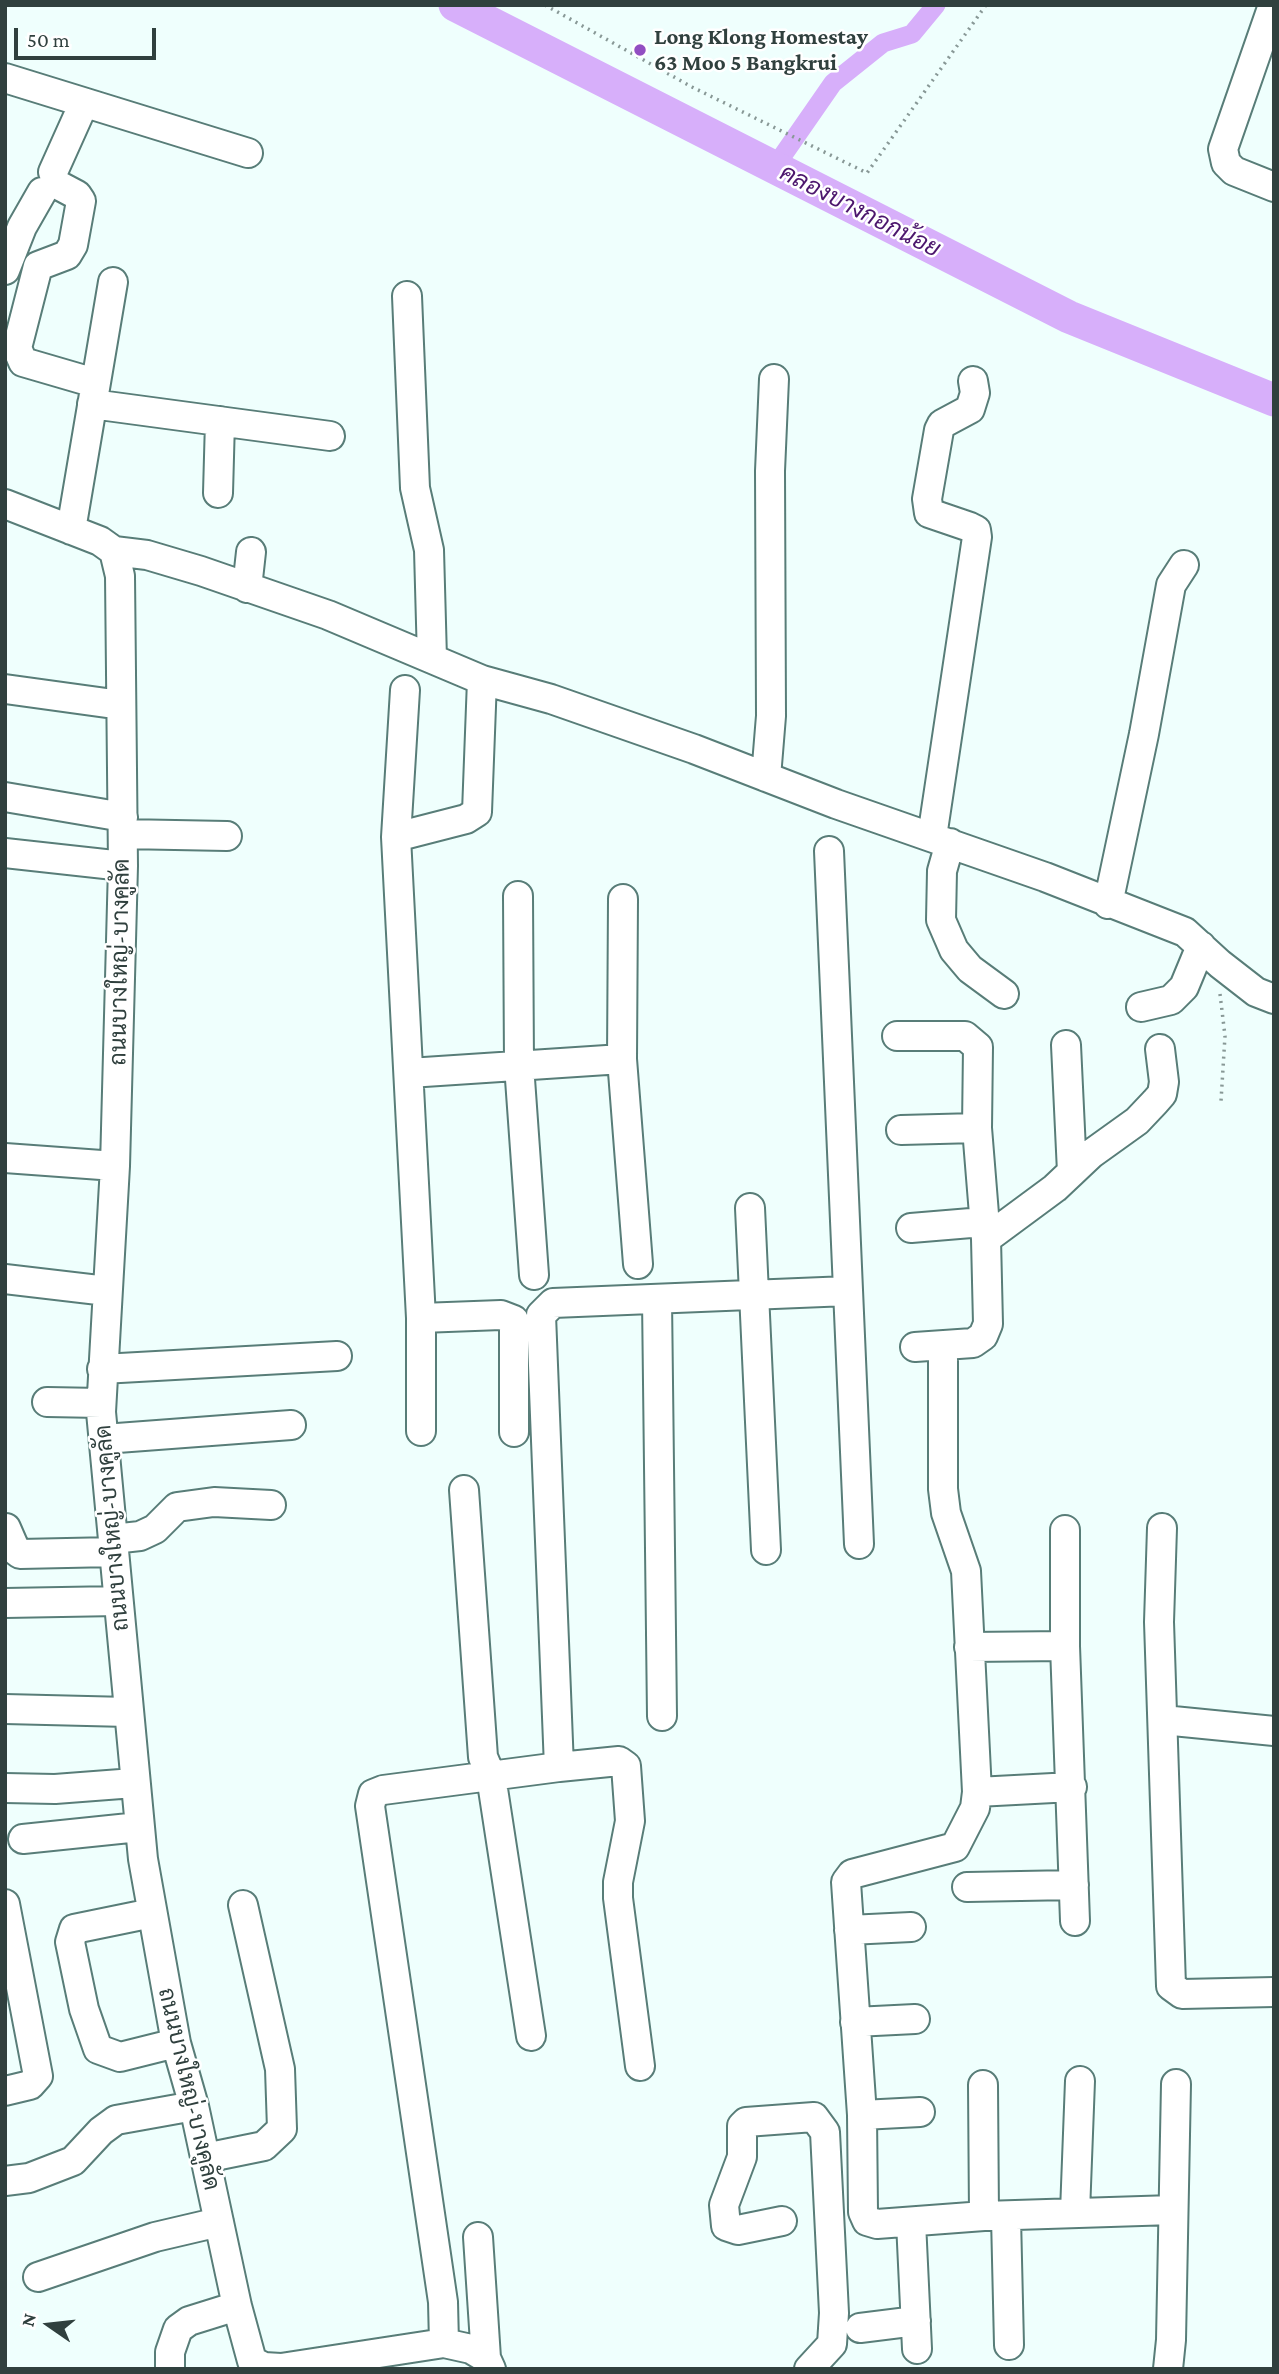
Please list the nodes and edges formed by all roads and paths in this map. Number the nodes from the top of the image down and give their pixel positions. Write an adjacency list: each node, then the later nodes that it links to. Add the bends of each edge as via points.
1 (545, 5): 2 (path, via 692,87 867,173)
2 (986, 5)
3 (1273, 5): 8 (street, via 1223,149 1226,163 1234,171)
4 (5, 78): 5 (street)
5 (84, 103): 6 (street); 7 (street)
6 (248, 153)
7 (52, 184): 9 (street); 14 (street, via 78,195 81,201 73,245 67,254 38,266 17,348 23,362)
8 (1274, 187)
9 (8, 254)
10 (113, 282): 14 (street)
11 (407, 296): 24 (street, via 415,488 429,550)
12 (774, 379): 29 (street, via 770,414 771,716)
13 (973, 381): 34 (street, via 970,409 939,430 928,499 929,513 971,527 977,537)
14 (94, 393): 15 (street); 19 (street)
15 (220, 421): 16 (street); 17 (street)
16 (330, 436)
17 (218, 493)
18 (5, 504): 19 (street)
19 (71, 530): 20 (street)
20 (114, 551): 23 (street, via 147,555); 28 (street, ถนนบางใหญ่-บางคูลัด, via 120,576)
21 (251, 552): 23 (street)
22 (1184, 565): 40 (street, via 1171,585)
23 (247, 588): 24 (street, via 328,615)
24 (432, 659): 25 (street)
25 (482, 680): 29 (street, via 551,699); 33 (street, via 477,812)
26 (5, 689): 28 (street)
27 (405, 690): 33 (street)
28 (121, 705): 31 (street, ถนนบางใหญ่-บางคูลัด)
29 (766, 777): 34 (street)
30 (5, 797): 31 (street)
31 (123, 825): 32 (street); 37 (street, ถนนบางใหญ่-บางคูลัด)
32 (227, 836)
33 (396, 837): 50 (street)
34 (941, 840): 40 (street); 42 (street, via 941,920 954,950 970,969)
35 (829, 851): 63 (street)
36 (5, 853): 37 (street)
37 (123, 866): 55 (street, ถนนบางใหญ่-บางคูลัด)
38 (518, 896): 49 (street)
39 (623, 899): 48 (street)
40 (1108, 904): 41 (street, via 1185,932)
41 (1210, 955): 43 (street, via 1256,992); 44 (street, via 1171,1000); 51 (path, via 1225,1036)
42 (1004, 994)
43 (1274, 999)
44 (1141, 1007)
45 (897, 1036): 52 (street, via 965,1036 976,1042)
46 (1066, 1045): 56 (street)
47 (1160, 1049): 56 (street, via 1162,1094 1137,1121)
48 (622, 1059): 49 (street); 60 (street)
49 (519, 1065): 50 (street); 61 (street)
50 (409, 1073): 67 (street)
51 (1220, 1101)
52 (977, 1128): 53 (street); 59 (street)
53 (901, 1130)
54 (5, 1158): 55 (street)
55 (115, 1166): 64 (street, ถนนบางใหญ่-บางคูลัด)
56 (1072, 1172): 59 (street, via 1024,1213)
57 (750, 1208): 65 (street)
58 (911, 1228): 59 (street)
59 (984, 1231): 68 (street, via 988,1324 983,1336 973,1343)
60 (638, 1264)
61 (534, 1275)
62 (5, 1279): 64 (street)
63 (848, 1290): 65 (street); 83 (street)
64 (107, 1291): 71 (street, ถนนบางใหญ่-บางคูลัด)
65 (754, 1295): 66 (street); 85 (street)
66 (657, 1299): 92 (street); 95 (street, via 553,1303 541,1315)
67 (421, 1318): 75 (street); 76 (street, via 501,1315 514,1320)
68 (943, 1346): 69 (street); 89 (street, via 943,1489 946,1513 966,1572)
69 (915, 1347)
70 (337, 1356): 71 (street)
71 (102, 1369): 73 (street, ถนนบางใหญ่-บางคูลัด)
72 (47, 1402): 73 (street)
73 (101, 1403): 77 (street, ถนนบางใหญ่-บางคูลัด)
74 (291, 1425): 77 (street)
75 (421, 1431)
76 (514, 1432)
77 (104, 1439): 84 (street, ถนนบางใหญ่-บางคูลัด)
78 (464, 1490): 96 (street, via 483,1757)
79 (271, 1505): 84 (street, via 214,1502 177,1507 155,1529)
80 (6, 1528): 84 (street, via 20,1554)
81 (1163, 1528): 93 (street, via 1159,1622)
82 (1065, 1530): 88 (street)
83 (859, 1544)
84 (113, 1546): 86 (street, ถนนบางใหญ่-บางคูลัด)
85 (766, 1550)
86 (118, 1601): 87 (street); 91 (street, ถนนบางใหญ่-บางคูลัด)
87 (5, 1602)
88 (1065, 1646): 89 (street); 98 (street)
89 (969, 1647): 100 (street)
90 (5, 1709): 91 (street)
91 (128, 1712): 97 (street, ถนนบางใหญ่-บางคูลัด)
92 (662, 1716)
93 (1163, 1720): 94 (street); 111 (street, via 1171,1986 1182,1994)
94 (1274, 1731)
95 (558, 1767): 96 (street); 116 (street, via 619,1761 629,1776 630,1821 618,1898)
96 (491, 1776): 114 (street); 137 (street, via 383,1790 373,1794 370,1806 443,2302)
97 (134, 1783): 99 (street); 101 (street, ถนนบางใหญ่-บางคูลัด)
98 (1072, 1787): 100 (street); 103 (street)
99 (5, 1788)
100 (977, 1792): 110 (street, via 975,1808 954,1847 849,1877)
101 (139, 1828): 102 (street); 107 (street, ถนนบางใหญ่-บางคูลัด)
102 (23, 1839)
103 (1074, 1885): 104 (street); 108 (street)
104 (967, 1887)
105 (5, 1904): 120 (street, via 38,2076 30,2085)
106 (243, 1905): 124 (street, via 280,2069 282,2129 264,2146)
107 (152, 1913): 115 (street, ถนนบางใหญ่-บางคูลัด); 115 (street, via 74,1929 70,1942 98,2049 120,2057)
108 (1075, 1922)
109 (911, 1927): 110 (street)
110 (849, 1930): 113 (street)
111 (1274, 1993)
112 (915, 2019): 113 (street)
113 (855, 2022): 123 (street)
114 (531, 2036)
115 (176, 2043): 121 (street, ถนนบางใหญ่-บางคูลัด)
116 (640, 2066)
117 (1080, 2081): 127 (street)
118 (1176, 2084): 126 (street)
119 (983, 2085): 128 (street)
120 (5, 2091)
121 (194, 2106): 124 (street, ถนนบางใหญ่-บางคูลัด); 125 (street, via 116,2120 73,2161 29,2178)
122 (920, 2112): 123 (street)
123 (862, 2115): 131 (street, via 863,2213 867,2221 877,2224)
124 (205, 2158): 130 (street, ถนนบางใหญ่-บางคูลัด)
125 (5, 2181)
126 (1174, 2210): 127 (street); 144 (street)
127 (1075, 2212): 128 (street)
128 (995, 2217): 131 (street); 138 (street)
129 (782, 2221): 143 (street, via 738,2230 726,2226 724,2205 742,2158 742,2126 814,2117 825,2132 835,2313 832,2344)
130 (219, 2222): 133 (street, via 155,2236); 134 (street, ถนนบางใหญ่-บางคูลัด)
131 (911, 2222): 135 (street)
132 (478, 2237): 140 (street)
133 (38, 2277)
134 (237, 2306): 141 (street, ถนนบางใหญ่-บางคูลัด); 142 (street, via 188,2320 178,2329)
135 (916, 2321): 136 (street); 139 (street)
136 (860, 2328)
137 (444, 2343): 140 (street, ถนนบางใหญ่-บางคูลัด, via 471,2349); 141 (street, ถนนบางใหญ่-บางคูลัด, via 281,2368)
138 (1009, 2345)
139 (917, 2349)
140 (489, 2363)
141 (245, 2365)
142 (170, 2369)
143 (809, 2369)
144 (1168, 2369)

